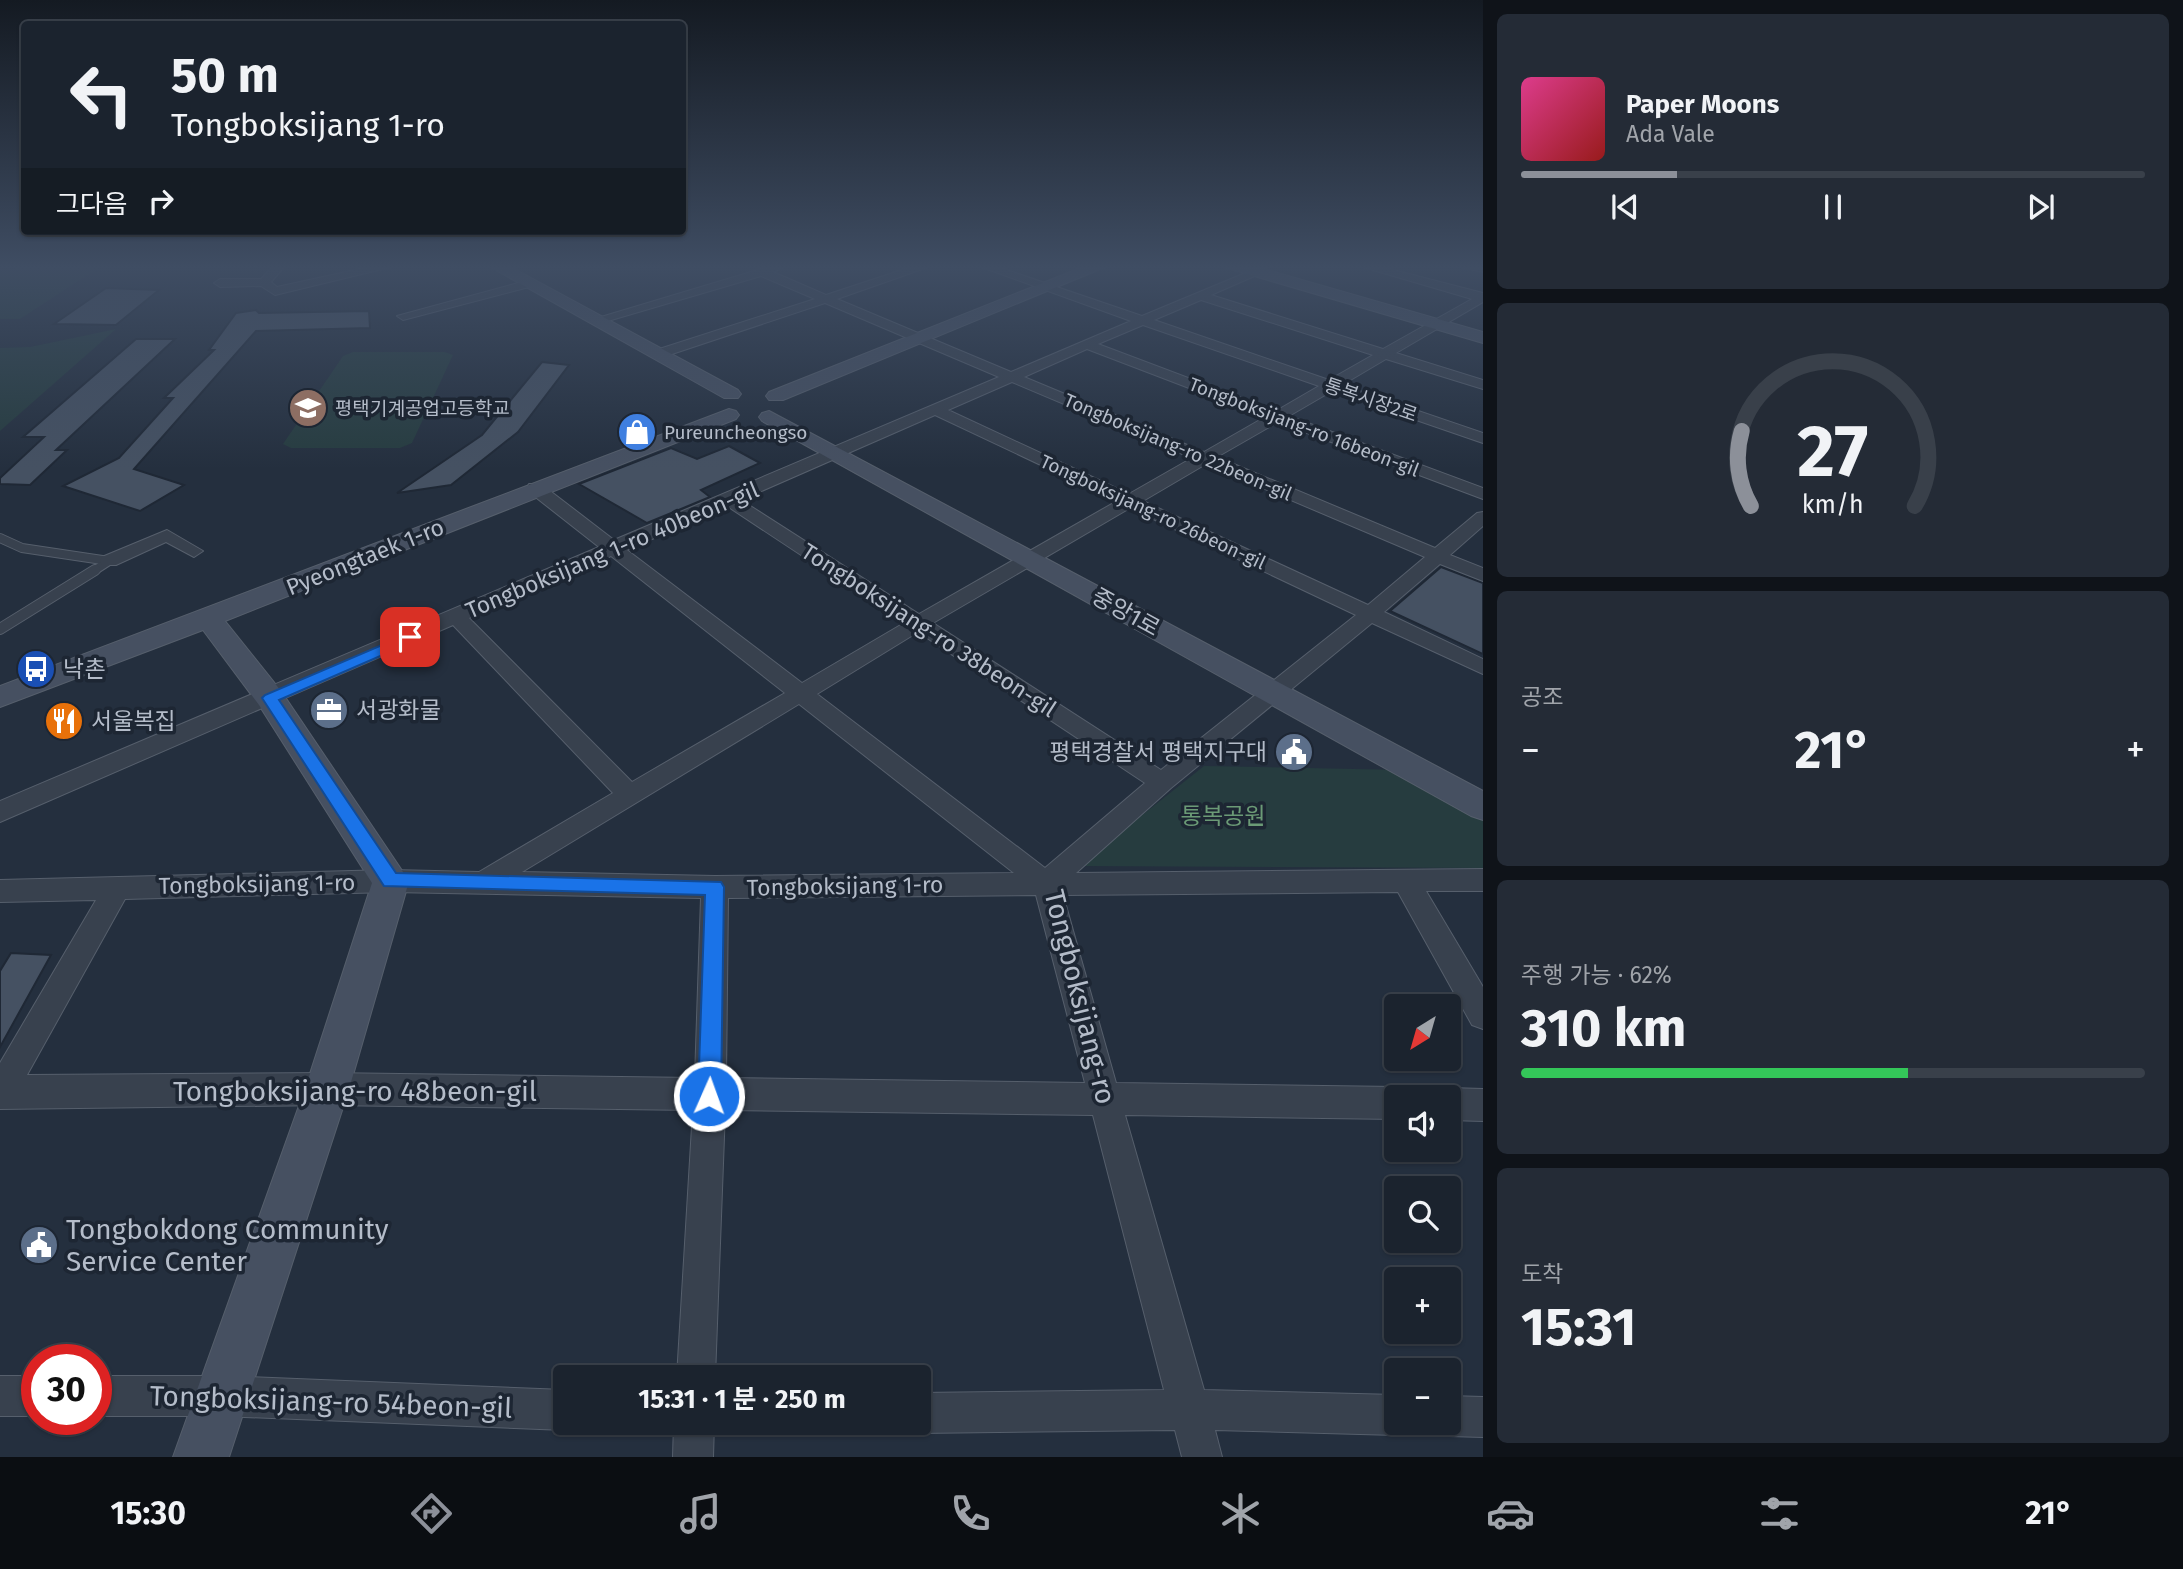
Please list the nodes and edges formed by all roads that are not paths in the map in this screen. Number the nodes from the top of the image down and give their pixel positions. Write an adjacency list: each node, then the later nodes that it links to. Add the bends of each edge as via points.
1 (620, 333): 12 (street)
2 (723, 333): 12 (street)
3 (903, 333): 9 (street, Tongboksijang-ro 22beon-gil)
4 (932, 333): 9 (street)
5 (1111, 333): 10 (street, Tongboksijang 1-ro 40beon-gil)
6 (1175, 333): 15 (street, 통복시장2로)
7 (1320, 333): 11 (street)
8 (1418, 333): 11 (street)
9 (917, 339): 13 (street, Tongboksijang-ro 22beon-gil); 17 (street)
10 (1085, 344): 13 (street, Tongboksijang 1-ro 40beon-gil); 19 (street, Tongboksijang-ro 16beon-gil)
11 (1384, 353): 14 (street); 15 (street)
12 (658, 354): 16 (street)
13 (1011, 376): 18 (street, Tongboksijang 1-ro 40beon-gil); 22 (street, Tongboksijang-ro 22beon-gil)
14 (1483, 385)
15 (1330, 386): 19 (street); 20 (street, 통복시장2로)
16 (730, 405): 17 (street, via 744,419); 17 (street, via 754,391); 23 (street, Pyeongtaek 1-ro)
17 (772, 407): 21 (street, 중앙1로)
18 (936, 410): 21 (street, Tongboksijang 1-ro 40beon-gil); 26 (street, Tongboksijang-ro 26beon-gil)
19 (1276, 418): 22 (street); 24 (street, Tongboksijang-ro 16beon-gil)
20 (1483, 438)
21 (837, 453): 25 (street, Tongboksijang 1-ro 40beon-gil); 32 (street, 중앙1로)
22 (1205, 459): 26 (street); 31 (street, Tongboksijang-ro 22beon-gil)
23 (535, 488): 29 (street); 37 (street, Pyeongtaek 1-ro)
24 (1483, 494)
25 (730, 500): 29 (street, Tongboksijang 1-ro 40beon-gil); 38 (street, Tongboksijang-ro 38beon-gil)
26 (1129, 500): 32 (street); 35 (street, Tongboksijang-ro 26beon-gil)
27 (1483, 517): 31 (street, Tongboksijang-ro)
28 (0, 538): 33 (lane, via 22,548)
29 (614, 548): 36 (street, Tongboksijang 1-ro 40beon-gil); 41 (street)
30 (194, 551): 33 (street, via 167,535)
31 (1438, 556): 34 (street, Tongboksijang-ro 22beon-gil); 35 (street, Tongboksijang-ro)
32 (1030, 559): 38 (street); 42 (street, 중앙1로)
33 (109, 561): 39 (lane)
34 (1483, 575)
35 (1370, 614): 40 (street, Tongboksijang-ro 26beon-gil); 42 (street, Tongboksijang-ro)
36 (456, 617): 44 (street, Tongboksijang 1-ro 40beon-gil); 46 (street)
37 (209, 619): 43 (street, Pyeongtaek 1-ro); 44 (street)
38 (919, 624): 41 (street); 45 (street, Tongboksijang-ro 38beon-gil)
39 (0, 629)
40 (1483, 667)
41 (802, 692): 46 (street); 53 (street)
42 (1271, 692): 45 (street, Tongboksijang-ro); 47 (street, 중앙1로)
43 (0, 696)
44 (270, 698): 48 (street, Tongboksijang 1-ro 40beon-gil); 51 (street)
45 (1162, 782): 53 (street, Tongboksijang-ro)
46 (629, 795): 52 (street)
47 (1483, 807)
48 (0, 812)
49 (1405, 879): 50 (street, Tongboksijang 1-ro); 53 (street, Tongboksijang 1-ro); 57 (street)
50 (1483, 880)
51 (391, 881): 52 (street, Tongboksijang 1-ro); 54 (street, Tongboksijang 1-ro); 58 (street)
52 (484, 881): 55 (street, Tongboksijang 1-ro)
53 (1046, 883): 55 (street, Tongboksijang 1-ro); 61 (street, Tongboksijang-ro)
54 (118, 887): 56 (street, Tongboksijang 1-ro); 59 (street)
55 (715, 887): 60 (street)
56 (0, 891)
57 (1483, 1015)
58 (327, 1089): 59 (street, Tongboksijang-ro 48beon-gil); 60 (street, Tongboksijang-ro 48beon-gil); 69 (street)
59 (1, 1092)
60 (709, 1096): 61 (street, Tongboksijang-ro 48beon-gil); 65 (street)
61 (1104, 1097): 62 (street, Tongboksijang-ro 48beon-gil); 71 (street, Tongboksijang-ro)
62 (1384, 1103)
63 (1461, 1104): 64 (street)
64 (1483, 1105)
65 (697, 1365)
66 (0, 1396): 67 (street)
67 (21, 1396)
68 (112, 1396): 69 (street, Tongboksijang-ro 54beon-gil)
69 (222, 1396): 70 (street, Tongboksijang-ro 54beon-gil); 77 (street)
70 (553, 1410)
71 (1190, 1410): 72 (street); 73 (street); 79 (street, Tongboksijang-ro)
72 (931, 1413)
73 (1384, 1415)
74 (1461, 1416): 75 (street)
75 (1483, 1417)
76 (694, 1435): 78 (street)
77 (201, 1457)
78 (693, 1457)
79 (1202, 1457)

